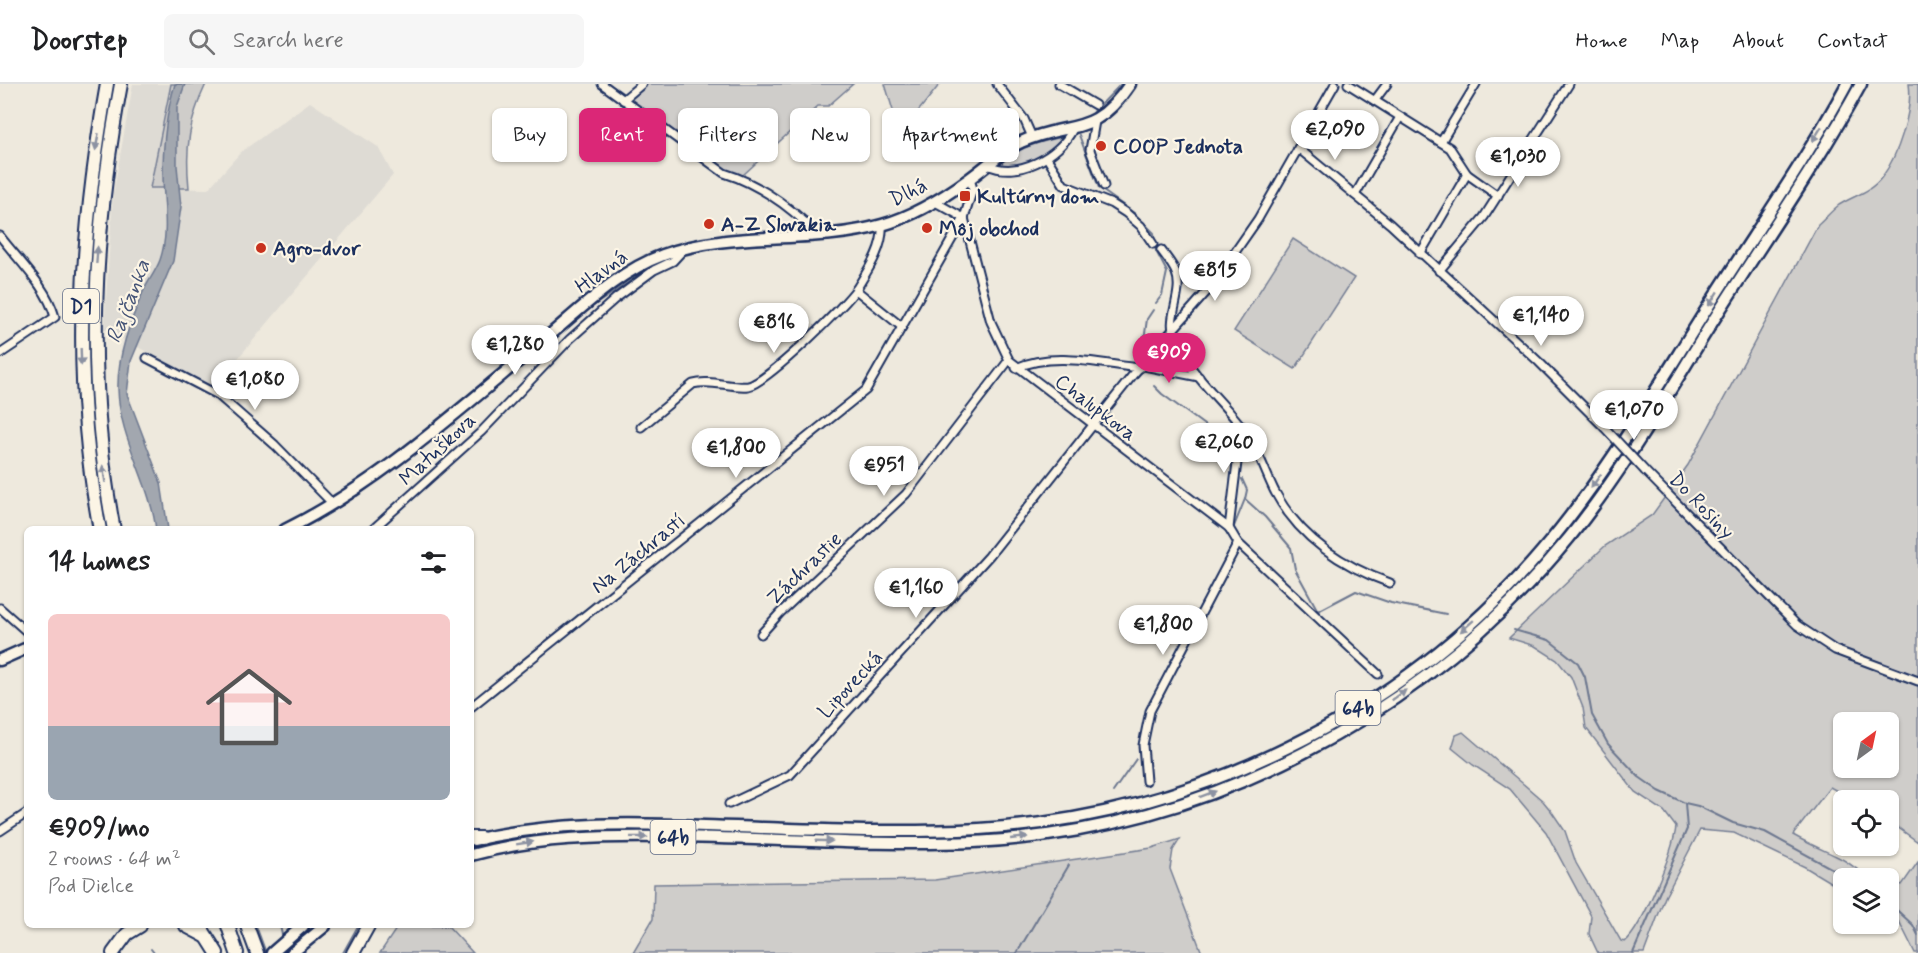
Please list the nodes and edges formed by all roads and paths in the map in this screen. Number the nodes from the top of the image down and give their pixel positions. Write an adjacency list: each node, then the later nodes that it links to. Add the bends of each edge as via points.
1 (108, 84): 54 (highway, D1, one-way to 54, via 87,216 81,293 84,422)
2 (121, 84): 55 (highway, D1, one-way to 2, via 98,419 94,326 100,220)
3 (602, 84): 15 (street)
4 (642, 84): 15 (street)
5 (997, 84): 21 (street, via 1024,119)
6 (1059, 84): 17 (street)
7 (1128, 84): 19 (main road, Dlhá, via 1111,108)
8 (1335, 84): 23 (street, Lipovecká)
9 (1348, 84): 16 (street)
10 (1387, 84): 16 (street)
11 (1476, 84): 22 (street)
12 (1569, 84): 30 (street)
13 (1847, 84): 73 (main road, 64b, one-way to 73, via 1622,444 1560,530 1504,592 1444,647 1382,693 1304,740 1181,791 1035,824 888,831 601,823 528,829)
14 (1861, 84): 74 (main road, 64b, one-way to 14, via 541,841 604,836 896,843 1037,836 1160,810 1225,788 1309,750 1389,703 1450,657 1507,606 1569,537 1632,451)
15 (623, 100): 34 (street, via 724,173 767,192 807,223)
16 (1375, 100): 18 (street)
17 (1095, 105)
18 (1400, 117): 22 (street); 29 (street)
19 (1095, 121): 20 (main road, Dlhá); 28 (street, via 1090,150)
20 (1072, 129): 21 (main road, Dlhá); 24 (street)
21 (1032, 138): 25 (main road, Dlhá, via 1018,143)
22 (1441, 142): 26 (street, via 1450,148)
23 (1298, 148): 29 (street, Do Rosiny); 43 (street, Lipovecká, via 1230,261)
24 (1047, 158): 25 (street, via 1007,169); 36 (street, via 1064,185 1126,213)
25 (988, 165): 27 (main road, Dlhá)
26 (1467, 174): 30 (street); 39 (street)
27 (970, 179): 31 (main road, Dlhá); 32 (street, Na Záchrastí, via 973,189)
28 (1104, 186)
29 (1355, 195): 39 (street, Do Rosiny)
30 (1498, 196): 40 (street)
31 (934, 202): 32 (street); 33 (main road, Dlhá)
32 (964, 218): 42 (street, Na Záchrastí); 46 (street, Chalupkova, via 990,322)
33 (882, 225): 34 (main road, Hlavná); 41 (street, via 880,245)
34 (808, 234): 37 (main road, Hlavná)
35 (0, 236): 44 (street, via 43,292 55,317)
36 (1153, 244)
37 (684, 249): 53 (main road, Hlavná, via 656,257 627,275 397,458); 57 (street, Matuškova, via 673,261 615,299 570,339 481,432)
38 (1161, 250): 43 (street, via 1178,282)
39 (1420, 254): 40 (street, Do Rosiny)
40 (1439, 271): 67 (street, Do Rosiny, bridge, via 1539,362 1797,625 1835,650)
41 (856, 290): 42 (street); 51 (street, via 758,382 748,386 693,384)
42 (902, 327): 68 (street, Na Záchrastí, via 866,390)
43 (1173, 333): 47 (street, Lipovecká); 49 (street)
44 (0, 354)
45 (147, 358): 53 (street, via 218,395)
46 (1009, 360): 48 (street, Chalupkova); 63 (street, Záchrastie, via 906,494)
47 (1142, 367): 48 (street, via 1050,360); 49 (street); 50 (street, Lipovecká)
48 (1016, 368): 50 (street, Chalupkova)
49 (1199, 377): 52 (street)
50 (1093, 426): 58 (street, Chalupkova); 70 (street, Lipovecká, via 952,598 790,775)
51 (641, 427)
52 (1246, 433): 58 (street, via 1239,446); 60 (street, via 1276,493 1298,526 1335,556)
53 (332, 503): 56 (main road, Hlavná)
54 (99, 526)
55 (113, 526)
56 (292, 526)
57 (376, 526)
58 (1229, 528): 59 (street, Chalupkova)
59 (1238, 543): 66 (street, Chalupkova); 69 (street, via 1149,711 1143,745)
60 (1390, 584)
61 (0, 608): 62 (street)
62 (24, 629)
63 (761, 634)
64 (24, 649): 65 (main road)
65 (0, 660)
66 (1378, 674)
67 (1918, 681)
68 (474, 705)
69 (1146, 781)
70 (729, 804)
71 (24, 815): 72 (street)
72 (0, 831)
73 (474, 839)
74 (474, 854)
75 (137, 928): 82 (highway)
76 (229, 928): 84 (highway)
77 (248, 928): 85 (highway)
78 (300, 928): 86 (main road)
79 (322, 928): 87 (main road)
80 (367, 928): 88 (highway)
81 (202, 931): 83 (highway)
82 (113, 953)
83 (217, 953)
84 (237, 953)
85 (257, 953)
86 (272, 953)
87 (292, 953)
88 (353, 953)

